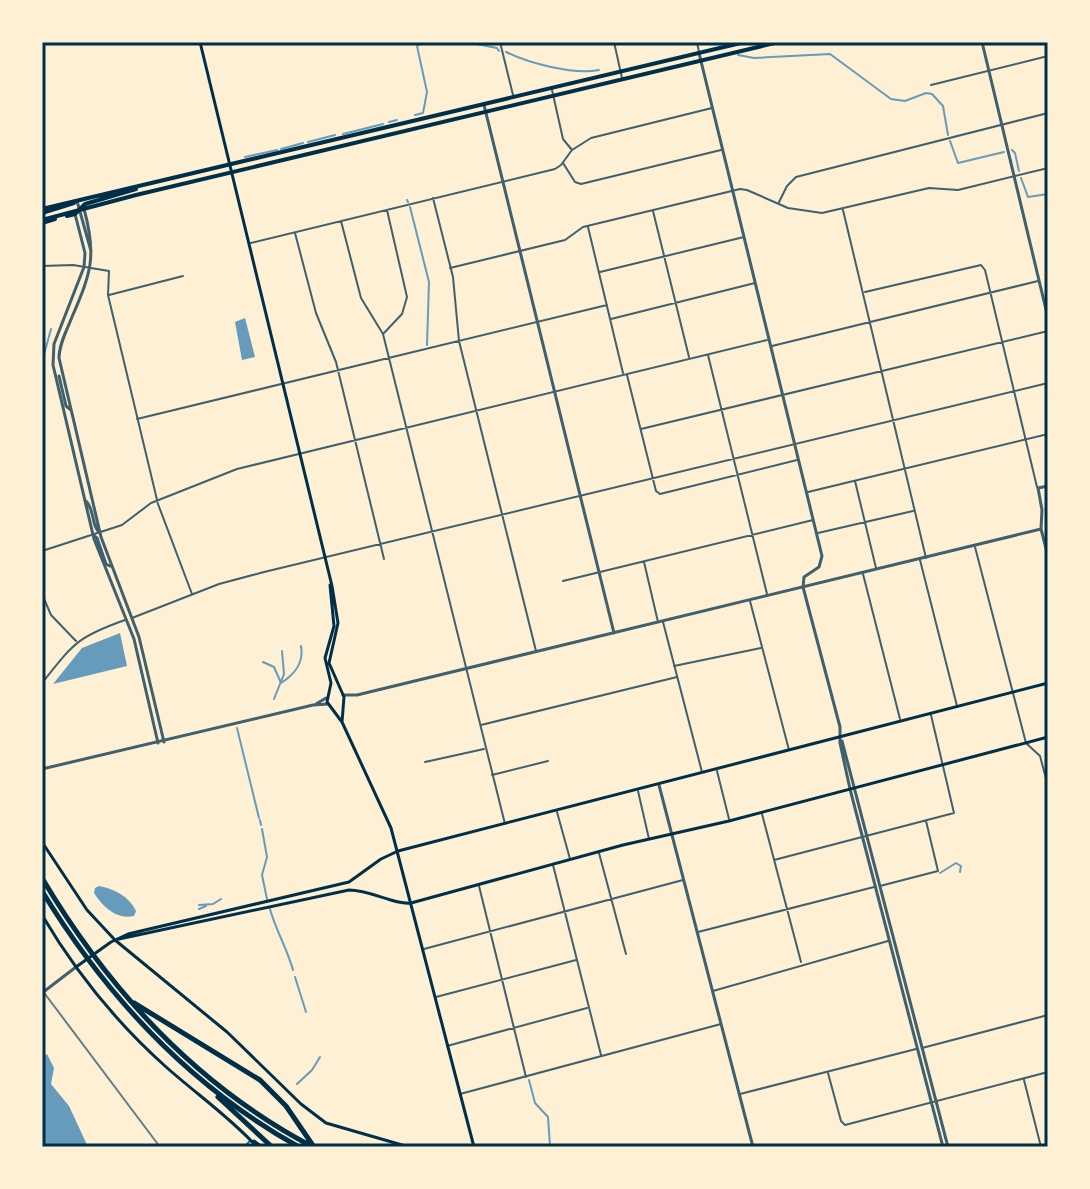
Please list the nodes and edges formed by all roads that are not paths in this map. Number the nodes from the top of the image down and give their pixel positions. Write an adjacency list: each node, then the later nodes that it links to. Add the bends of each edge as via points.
1 (200, 42): 28 (main road)
2 (500, 42): 17 (street)
3 (614, 42): 12 (street)
4 (697, 42): 8 (street)
5 (745, 42): 8 (main road)
6 (779, 42): 10 (main road)
7 (982, 42): 11 (street)
8 (699, 53): 10 (street); 12 (main road)
9 (1048, 56): 11 (street)
10 (701, 61): 13 (main road); 19 (street)
11 (989, 71): 14 (street); 22 (street)
12 (621, 72): 13 (street); 15 (main road)
13 (622, 79): 16 (main road)
14 (931, 85)
15 (552, 89): 16 (street); 17 (main road)
16 (553, 95): 20 (main road); 25 (street, via 563,139)
17 (514, 98): 18 (main road)
18 (484, 105): 20 (street); 23 (main road)
19 (712, 108): 25 (street, via 600,135); 26 (street)
20 (485, 111): 24 (main road); 32 (street)
21 (1048, 113): 22 (street)
22 (1002, 125): 31 (street); 37 (street, via 796,177)
23 (341, 139): 24 (main road); 28 (main road)
24 (342, 145): 30 (main road)
25 (572, 150): 27 (street)
26 (723, 150): 27 (street, via 581,184); 34 (street)
27 (563, 163): 32 (street)
28 (231, 165): 30 (main road); 33 (main road)
29 (1048, 168): 31 (street)
30 (233, 172): 42 (main road); 48 (main road)
31 (1014, 176): 38 (street, via 958,190 929,188); 57 (street)
32 (502, 181): 35 (street); 49 (street)
33 (142, 186): 36 (main road); 42 (main road, via 85,204)
34 (733, 190): 37 (street, via 747,190); 40 (street); 47 (street)
35 (433, 198): 39 (street); 54 (street)
36 (77, 201): 41 (main road); 42 (street)
37 (778, 204): 38 (street, via 813,213)
38 (843, 209): 59 (street)
39 (387, 210): 44 (street); 69 (street, via 407,297 402,314)
40 (653, 210): 45 (street); 50 (street)
41 (42, 211)
42 (80, 211): 43 (main road); 52 (street); 53 (street, via 93,257)
43 (42, 221)
44 (341, 221): 46 (street); 69 (street, via 361,298)
45 (587, 226): 49 (street, via 565,240); 55 (street)
46 (295, 232): 48 (street); 77 (street)
47 (744, 237): 50 (street); 58 (street)
48 (250, 243): 82 (main road)
49 (519, 252): 54 (street); 66 (street)
50 (664, 256): 55 (street); 62 (street)
51 (42, 266): 52 (street)
52 (84, 267): 53 (street); 99 (street, via 52,356)
53 (90, 268): 61 (street, via 109,271); 87 (street, via 59,352)
54 (450, 268): 71 (street)
55 (599, 272): 63 (street)
56 (183, 276): 61 (street)
57 (1039, 281): 60 (street); 64 (street)
58 (755, 283): 62 (street); 70 (street)
59 (863, 292): 60 (street, via 981,265); 67 (street)
60 (991, 293): 67 (street); 72 (street)
61 (108, 295): 89 (street)
62 (676, 303): 65 (street); 76 (street)
63 (607, 305): 65 (street); 66 (street)
64 (1048, 318)
65 (610, 319): 79 (street)
66 (537, 321): 71 (street); 84 (street)
67 (870, 322): 73 (street); 78 (street)
68 (1048, 331): 72 (street)
69 (383, 334): 75 (street)
70 (769, 339): 73 (street); 74 (street)
71 (459, 341): 75 (street); 88 (street)
72 (1002, 342): 78 (street); 83 (street)
73 (770, 346): 85 (street)
74 (708, 354): 76 (street); 86 (street)
75 (389, 358): 77 (street); 91 (street)
76 (689, 359): 79 (street)
77 (338, 371): 82 (street); 95 (street)
78 (881, 371): 85 (street); 90 (street)
79 (626, 375): 84 (street); 92 (street)
80 (59, 376): 87 (street)
81 (1048, 383): 83 (street)
82 (283, 385): 89 (street); 97 (main road)
83 (1014, 391): 90 (street); 94 (street)
84 (554, 392): 88 (street); 109 (street)
85 (782, 395): 86 (street); 96 (street)
86 (722, 409): 92 (street); 100 (street)
87 (71, 410): 98 (street)
88 (476, 411): 91 (street); 113 (street)
89 (137, 419): 111 (street)
90 (893, 420): 96 (street); 102 (street)
91 (406, 428): 95 (street); 117 (street)
92 (641, 429): 104 (street)
93 (1048, 434): 94 (street)
94 (1026, 440): 102 (street); 107 (street)
95 (355, 441): 97 (street); 122 (street)
96 (794, 444): 100 (street); 101 (street)
97 (299, 455): 111 (street, via 237,469); 127 (main road)
98 (82, 456): 99 (street); 118 (street)
99 (75, 458): 110 (street)
100 (734, 459): 103 (street); 104 (street)
101 (798, 460): 103 (street); 108 (street)
102 (905, 469): 105 (street); 112 (street)
103 (738, 475): 104 (street, via 660,494); 121 (street)
104 (653, 478): 109 (street)
105 (855, 481): 108 (street); 115 (street)
106 (1048, 486): 107 (street)
107 (1038, 488): 116 (street)
108 (806, 493): 114 (street)
109 (580, 495): 113 (street); 133 (street)
110 (86, 500): 118 (street); 120 (street)
111 (157, 500): 118 (street, via 122,525); 139 (street)
112 (914, 510): 115 (street); 126 (street)
113 (502, 514): 117 (street); 148 (street)
114 (813, 520): 119 (street); 121 (street)
115 (865, 522): 119 (street); 132 (street)
116 (1041, 529): 123 (street); 125 (street)
117 (431, 532): 122 (street); 150 (street)
118 (100, 533): 120 (street); 131 (street)
119 (816, 533): 137 (street, via 822,556 819,567 804,577)
120 (93, 535): 124 (street); 131 (street); 143 (street)
121 (752, 536): 130 (street); 140 (street)
122 (381, 544): 127 (street); 128 (street)
123 (975, 546): 126 (street); 155 (street)
124 (42, 551)
125 (1048, 556)
126 (926, 558): 129 (street)
127 (324, 559): 135 (main road); 139 (street)
128 (384, 559)
129 (920, 559): 132 (street); 162 (street)
130 (644, 562): 133 (street); 144 (street)
131 (113, 568): 142 (street)
132 (877, 569): 134 (street)
133 (599, 573): 136 (street); 145 (street)
134 (862, 573): 137 (street); 165 (street)
135 (329, 578): 156 (main road, via 338,619 329,663); 158 (main road, via 334,626 325,658 331,683)
136 (563, 581)
137 (803, 587): 140 (street); 168 (street)
138 (42, 594): 146 (street, via 51,615)
139 (192, 595): 142 (street)
140 (767, 596): 141 (street)
141 (749, 601): 144 (street); 147 (street)
142 (133, 617): 143 (street); 152 (street)
143 (126, 619): 146 (street); 152 (street)
144 (661, 622): 145 (street); 149 (street)
145 (614, 634): 148 (street)
146 (76, 642): 153 (street)
147 (763, 648): 149 (street); 172 (street)
148 (536, 652): 150 (street)
149 (674, 666): 151 (street)
150 (467, 669): 157 (street); 166 (street)
151 (677, 677): 166 (street); 178 (street)
152 (147, 682): 169 (street)
153 (42, 683)
154 (1048, 683): 155 (main road)
155 (1013, 692): 162 (main road); 170 (street)
156 (341, 693): 157 (street); 158 (main road, via 334,690); 159 (main road)
157 (357, 695): 159 (street)
158 (327, 696): 160 (street); 161 (main road)
159 (343, 703): 161 (main road, via 338,708); 164 (main road)
160 (313, 705): 161 (street); 169 (street)
161 (329, 705): 164 (main road)
162 (957, 707): 163 (main road)
163 (931, 714): 165 (main road); 175 (street)
164 (342, 722): 193 (main road)
165 (901, 722): 168 (main road)
166 (480, 725): 171 (street)
167 (1048, 737): 170 (main road)
168 (840, 738): 172 (main road); 182 (street)
169 (161, 742): 176 (street)
170 (1026, 743): 175 (main road); 181 (street, via 1040,756)
171 (486, 748): 174 (street); 179 (street)
172 (790, 751): 177 (main road)
173 (548, 761): 179 (street)
174 (425, 762)
175 (944, 764): 182 (main road); 187 (street, via 954,813)
176 (42, 769)
177 (717, 770): 178 (main road); 186 (street)
178 (702, 773): 180 (main road)
179 (492, 775): 188 (street)
180 (659, 785): 183 (main road); 189 (street)
181 (1048, 786)
182 (852, 789): 185 (main road); 190 (street)
183 (637, 790): 184 (main road); 191 (street)
184 (557, 811): 188 (main road); 195 (street)
185 (761, 812): 186 (main road); 196 (street)
186 (729, 821): 189 (main road)
187 (926, 821): 190 (street); 202 (street, via 938,871)
188 (505, 825): 193 (main road)
189 (671, 833): 191 (main road); 199 (street)
190 (864, 837): 196 (street); 202 (street)
191 (649, 839): 194 (main road)
192 (42, 842): 215 (main road, via 87,910)
193 (398, 851): 200 (main road); 205 (main road)
194 (599, 852): 195 (main road); 207 (street)
195 (570, 859): 197 (main road)
196 (774, 860): 209 (street)
197 (553, 865): 201 (main road); 210 (street)
198 (42, 878): 217 (highway)
199 (683, 880): 207 (street); 213 (street)
200 (349, 882): 203 (main road); 214 (main road)
201 (479, 884): 208 (main road); 212 (street)
202 (878, 887): 209 (street); 216 (street)
203 (349, 890): 206 (main road); 214 (main road)
204 (42, 891): 217 (highway)
205 (410, 897): 206 (main road); 208 (main road)
206 (392, 900): 208 (main road)
207 (612, 900): 210 (street); 219 (street)
208 (411, 903): 218 (main road)
209 (787, 909): 213 (street); 221 (street)
210 (564, 912): 212 (street); 220 (street)
211 (42, 915): 222 (main road)
212 (490, 932): 218 (street); 224 (street)
213 (697, 932): 225 (street)
214 (144, 933): 215 (main road)
215 (115, 940): 222 (main road); 252 (main road, via 227,1032 318,1118)
216 (891, 940): 221 (street); 234 (street)
217 (81, 946): 223 (highway)
218 (423, 950): 227 (main road)
219 (626, 954)
220 (576, 960): 224 (street); 229 (street)
221 (801, 964): 225 (street)
222 (76, 967): 226 (street); 244 (main road, via 144,1047)
223 (98, 969): 228 (highway); 238 (highway, via 138,1021)
224 (502, 980): 227 (street); 232 (street)
225 (712, 991): 231 (street)
226 (42, 993)
227 (435, 998): 233 (main road)
228 (130, 1001): 251 (highway, via 200,1069 282,1130); 251 (highway, via 260,1080 293,1114)
229 (588, 1007): 232 (street); 235 (street)
230 (1048, 1015): 234 (street)
231 (721, 1024): 235 (street); 242 (street)
232 (514, 1028): 233 (street); 239 (street)
233 (447, 1046): 241 (main road)
234 (919, 1048): 236 (street); 243 (street)
235 (601, 1056): 239 (street)
236 (828, 1072): 242 (street); 243 (street, via 843,1124)
237 (1048, 1072): 240 (street)
238 (198, 1077): 249 (highway); 250 (highway)
239 (526, 1077): 241 (street)
240 (1024, 1079): 243 (street); 254 (street)
241 (459, 1094): 245 (main road)
242 (739, 1095): 246 (street)
243 (934, 1102): 253 (street)
244 (251, 1140): 247 (street); 248 (main road)
245 (473, 1146)
246 (752, 1146)
247 (244, 1147)
248 (260, 1147)
249 (272, 1147)
250 (299, 1147)
251 (314, 1147)
252 (409, 1147)
253 (945, 1147)
254 (1041, 1147)

